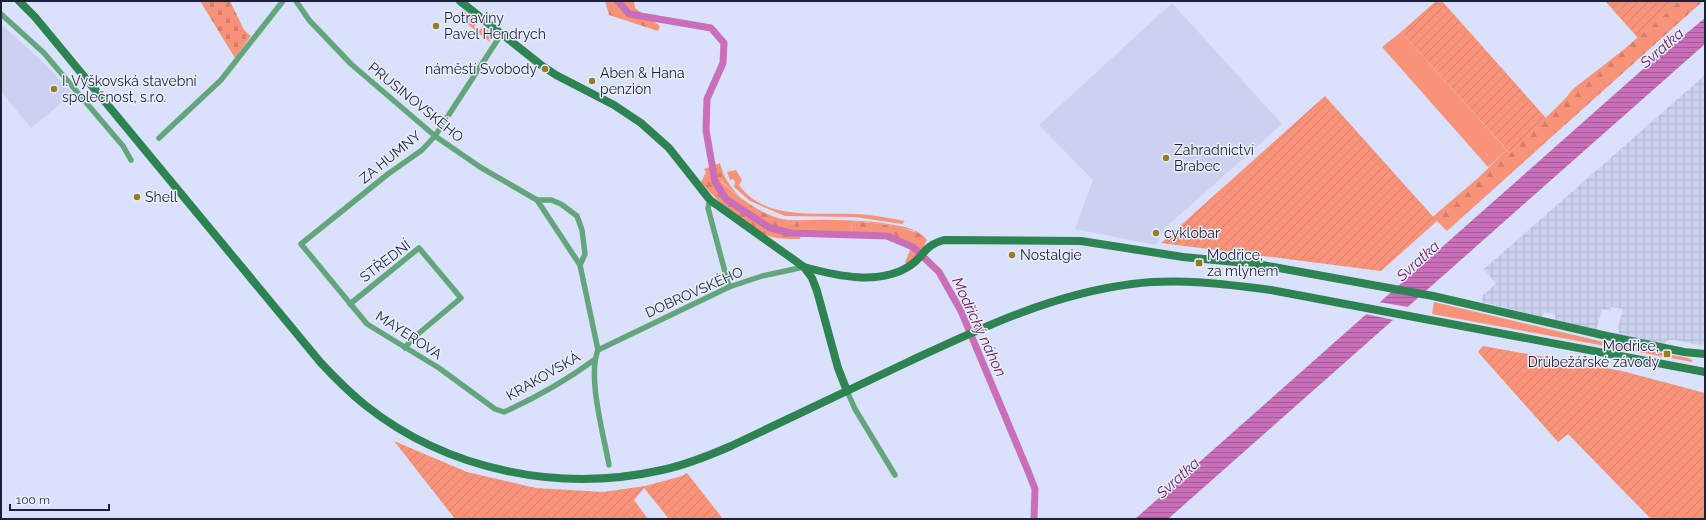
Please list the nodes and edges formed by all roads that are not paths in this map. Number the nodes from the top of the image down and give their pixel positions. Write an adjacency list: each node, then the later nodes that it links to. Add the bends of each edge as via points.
1 (19, 1): 22 (main road, via 40,23 321,363 365,405 395,426 428,444 459,458 513,473 554,479 617,478 664,470 699,460)
2 (283, 1): 8 (street, via 222,80)
3 (296, 1): 7 (street, PRUSINOVSKÉHO, via 309,20 351,64)
4 (460, 1): 6 (main road)
5 (1, 14): 9 (street, via 52,62 123,146)
6 (502, 33): 7 (street, ZA HUMNY); 11 (main road, via 556,75 641,123 669,148)
7 (435, 136): 10 (street, PRUSINOVSKÉHO, via 480,167); 12 (street, ZA HUMNY, via 422,150)
8 (159, 138)
9 (131, 160)
10 (537, 200): 13 (street, PRUSINOVSKÉHO); 13 (street, PRUSINOVSKÉHO, via 551,200 577,216 582,230 585,254)
11 (710, 200): 14 (main road); 15 (street, via 708,208)
12 (301, 244): 16 (street, MAYEROVA)
13 (580, 266): 18 (street, PRUSINOVSKÉHO)
14 (804, 267): 15 (street, DOBROVSKÉHO, via 762,276); 19 (main road, via 834,275 867,277 897,274 913,264 934,243 944,240 1081,241 1183,257 1257,264 1433,296 1607,336); 22 (main road, via 817,291 838,368)
15 (729, 287): 18 (street, DOBROVSKÉHO)
16 (350, 304): 17 (street, MAYEROVA, via 367,324); 17 (street, STŘEDNÍ, via 419,248 461,298)
17 (404, 348): 23 (street, MAYEROVA, via 439,368 495,409)
18 (598, 350): 20 (street)
19 (1705, 354)
20 (594, 360): 23 (street, KRAKOVSKÁ); 24 (street, via 597,400)
21 (1705, 372): 22 (main road, via 1243,286 1169,281 1132,284 1071,296 1024,311)
22 (848, 391): 25 (street, via 855,409)
23 (504, 412)
24 (609, 465)
25 (895, 475)

